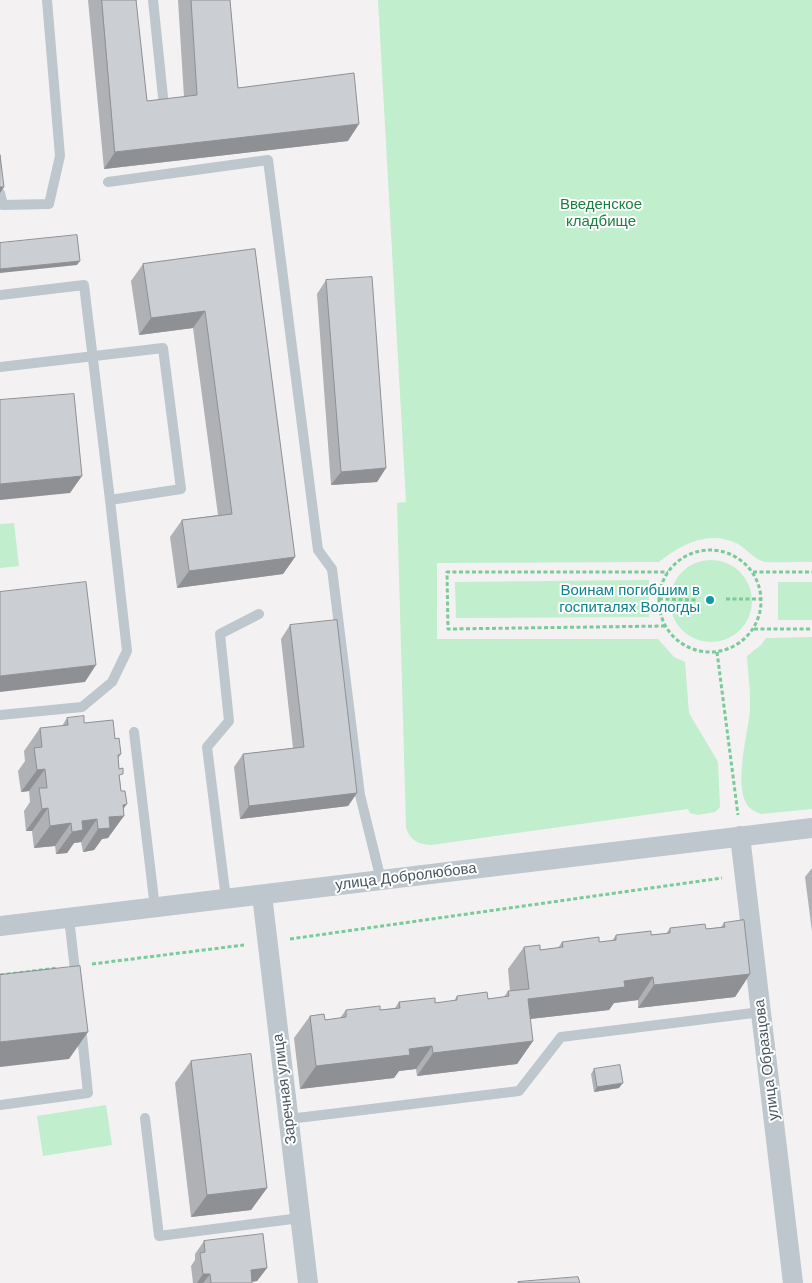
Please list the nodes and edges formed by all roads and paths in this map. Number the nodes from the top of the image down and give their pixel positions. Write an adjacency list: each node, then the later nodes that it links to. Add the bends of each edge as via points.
1 (47, 0): 5 (lane, via 60,156 49,204 3,205)
2 (153, 0): 3 (lane)
3 (163, 97)
4 (108, 182): 27 (lane, via 268,160 318,550 332,569 360,795)
5 (0, 193)
6 (0, 295): 7 (lane, via 84,285)
7 (92, 356): 8 (lane); 9 (lane); 9 (lane, via 163,348 181,489)
8 (0, 367)
9 (110, 500): 22 (lane, via 127,650 112,682 82,707)
10 (668, 572): 11 (path, via 684,557 710,550 737,557); 13 (path); 18 (path, via 447,572 448,629)
11 (753, 572): 12 (path); 15 (path)
12 (812, 572)
13 (659, 598): 16 (path); 18 (path)
14 (726, 599): 15 (path)
15 (762, 599): 19 (path)
16 (697, 600)
17 (259, 614): 29 (lane, via 220,634 229,721 207,747)
18 (665, 626): 21 (path, via 687,647)
19 (754, 629): 20 (path); 21 (path, via 738,645)
20 (812, 629)
21 (717, 652): 25 (path)
22 (0, 715)
23 (134, 732): 30 (lane)
24 (812, 828): 25 (street, улица Добролюбова)
25 (740, 836): 26 (street, улица Образцова); 27 (street, улица Добролюбова)
26 (745, 875): 33 (path); 37 (street, улица Образцова)
27 (381, 880): 28 (street, улица Добролюбова)
28 (262, 895): 29 (street, улица Добролюбова); 33 (street, Заречная улица)
29 (226, 899): 30 (street, улица Добролюбова)
30 (155, 908): 31 (street, улица Добролюбова)
31 (69, 918): 32 (street, улица Добролюбова); 34 (lane)
32 (0, 926)
33 (268, 942): 34 (path); 41 (street, Заречная улица)
34 (74, 966): 35 (path); 36 (lane)
35 (0, 975)
36 (73, 983)
37 (761, 1012): 41 (lane, via 561,1037 519,1091); 44 (street, улица Образцова)
38 (80, 1018): 39 (lane, via 88,1093)
39 (0, 1105)
40 (145, 1118): 42 (lane, via 159,1236)
41 (289, 1119): 42 (street, Заречная улица)
42 (300, 1218): 43 (street, Заречная улица)
43 (308, 1283)
44 (793, 1283)

